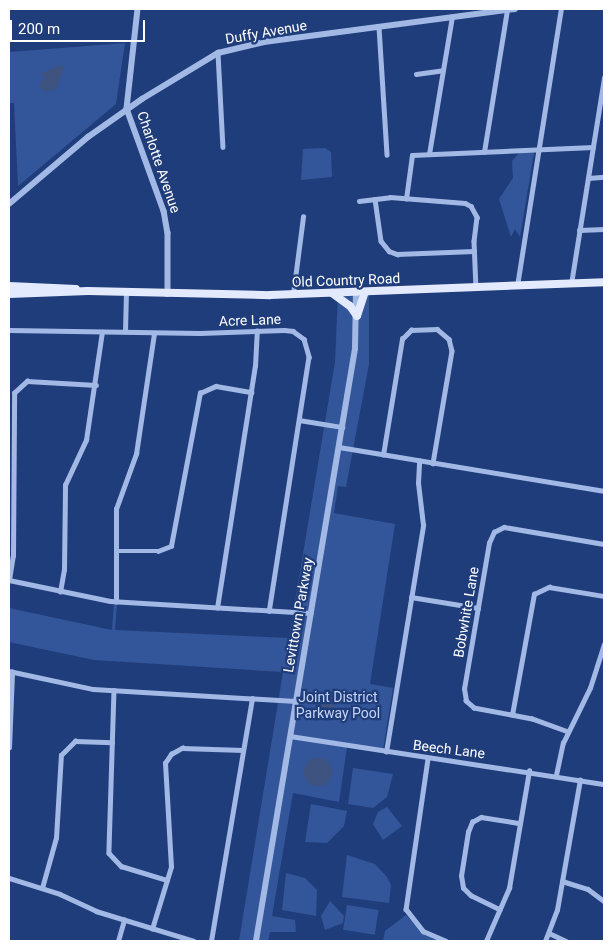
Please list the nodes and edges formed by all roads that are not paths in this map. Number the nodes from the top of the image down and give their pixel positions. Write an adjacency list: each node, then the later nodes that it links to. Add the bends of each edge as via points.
1 (138, 9): 11 (street, Charlotte Avenue)
2 (515, 9): 4 (street, Duffy Avenue)
3 (561, 9): 14 (street)
4 (507, 10): 5 (street, Duffy Avenue); 15 (street)
5 (452, 17): 6 (street, Duffy Avenue); 8 (street)
6 (379, 27): 7 (street, Duffy Avenue, via 248,45); 17 (street)
7 (218, 53): 11 (street, Duffy Avenue); 12 (street)
8 (443, 70): 9 (street); 16 (street)
9 (416, 74)
10 (604, 78): 13 (street)
11 (127, 109): 23 (street, Duffy Avenue); 39 (street, Charlotte Avenue, via 164,211 168,233)
12 (223, 147)
13 (593, 147): 14 (street); 19 (street)
14 (538, 149): 15 (street); 31 (street)
15 (484, 152): 16 (street)
16 (429, 154): 21 (street, via 412,155)
17 (387, 155)
18 (604, 177): 19 (street)
19 (588, 178): 26 (street)
20 (375, 199): 21 (street); 22 (street); 27 (street, via 381,241 389,251 397,254)
21 (406, 199): 27 (street, via 471,206 477,217)
22 (359, 202)
23 (9, 204)
24 (303, 217): 40 (street)
25 (604, 229): 26 (street)
26 (579, 230): 29 (street)
27 (474, 251): 32 (street)
28 (604, 282): 29 (main road, Old Country Road)
29 (571, 284): 31 (main road, Old Country Road)
30 (9, 286): 33 (main road, Old Country Road)
31 (517, 286): 32 (main road, Old Country Road)
32 (476, 288): 36 (main road, Old Country Road)
33 (88, 292): 34 (main road, Old Country Road); 38 (main road, Old Country Road)
34 (126, 292): 39 (main road, Old Country Road); 45 (street)
35 (356, 292): 36 (main road, Old Country Road); 37 (main road, Old Country Road); 41 (street, Levittown Parkway)
36 (365, 292): 41 (main road)
37 (332, 293): 40 (main road, Old Country Road); 41 (main road, via 350,306)
38 (9, 294)
39 (168, 294): 40 (main road, Old Country Road)
40 (293, 294)
41 (357, 316): 50 (street, Levittown Parkway, via 355,350)
42 (9, 330): 44 (street, Acre Lane)
43 (257, 331): 46 (street, Acre Lane); 48 (street); 49 (street, Acre Lane, via 293,331 307,344 309,357)
44 (102, 332): 45 (street, Acre Lane); 47 (street)
45 (125, 332): 46 (street, Acre Lane)
46 (154, 333): 57 (street, via 136,454 117,502)
47 (96, 384): 58 (street, via 27,382 20,384 14,393 13,556); 59 (street, via 86,440 65,485 64,570)
48 (251, 392): 57 (street, via 216,386 200,393 171,546 158,551); 63 (street)
49 (299, 420): 50 (street); 65 (street, Acre Lane)
50 (342, 427): 51 (street, Levittown Parkway)
51 (339, 447): 52 (street); 66 (street, Levittown Parkway)
52 (383, 454): 53 (street); 54 (street, via 402,340 412,330 436,329 449,339 452,351)
53 (419, 461): 54 (street); 61 (street, via 423,525)
54 (434, 463): 55 (street)
55 (604, 491)
56 (604, 544): 64 (street, Bobwhite Lane, via 511,528 496,530 488,543)
57 (116, 551): 62 (street)
58 (9, 580): 59 (street)
59 (60, 592): 62 (street)
60 (604, 596): 72 (street, via 549,587 534,594)
61 (411, 597): 64 (street); 78 (street)
62 (116, 602): 63 (street)
63 (217, 608): 65 (street)
64 (478, 608): 72 (street, Bobwhite Lane, via 464,698 474,708)
65 (269, 611): 66 (street)
66 (311, 613): 71 (street, Levittown Parkway)
67 (604, 644): 73 (street, via 590,688)
68 (10, 671): 69 (street, via 76,686); 76 (street)
69 (114, 690): 70 (street); 75 (street)
70 (252, 698): 71 (street); 77 (street)
71 (296, 701): 74 (street, Levittown Parkway)
72 (512, 715): 73 (street, Bobwhite Lane)
73 (568, 732): 81 (street)
74 (290, 736): 78 (street, Beech Lane); 97 (street, Levittown Parkway)
75 (112, 742): 86 (street, via 109,853 121,866); 88 (street, via 76,741 60,755 56,838)
76 (9, 748)
77 (244, 750): 86 (street, via 191,746 175,751 168,758 164,774 171,854); 96 (street)
78 (386, 752): 79 (street, Beech Lane)
79 (428, 759): 80 (street, Beech Lane); 98 (street, via 405,902 414,923)
80 (529, 771): 81 (street, Beech Lane); 84 (street)
81 (556, 776): 82 (street, Beech Lane)
82 (580, 780): 83 (street, Beech Lane); 87 (street)
83 (604, 784)
84 (520, 823): 90 (street, via 509,888); 90 (street, via 481,817 472,822 468,832 461,876 463,888 471,896)
85 (9, 878): 88 (street)
86 (167, 880): 92 (street)
87 (562, 880): 89 (street, via 588,889); 93 (street)
88 (42, 888): 91 (street)
89 (604, 901)
90 (500, 910): 99 (street)
91 (124, 920): 92 (street); 94 (street)
92 (152, 929): 95 (street)
93 (549, 933): 100 (street); 101 (street)
94 (118, 941)
95 (194, 941)
96 (211, 941)
97 (256, 941)
98 (446, 941)
99 (486, 941)
100 (545, 941)
101 (566, 941)

